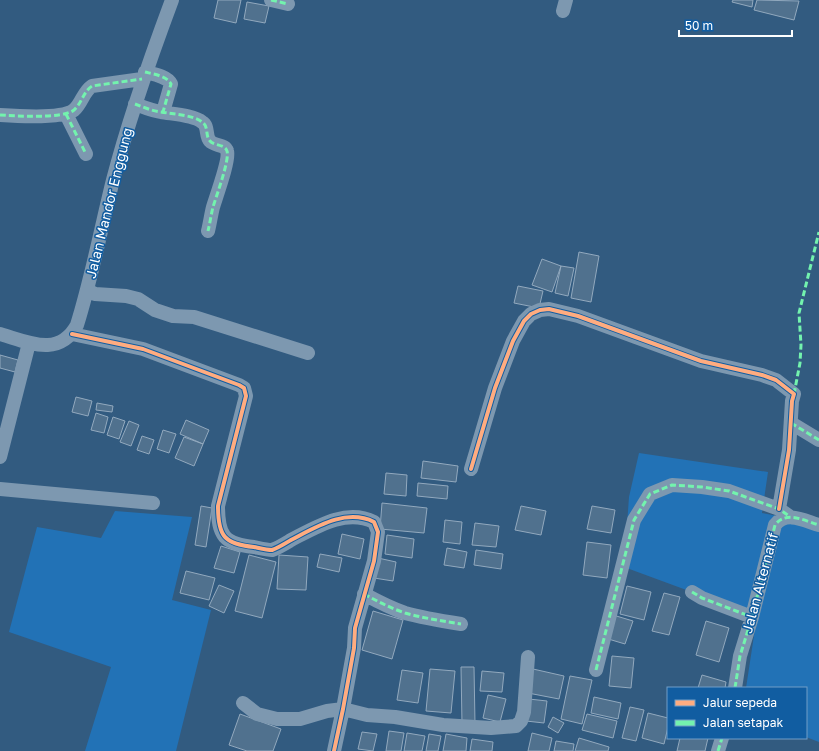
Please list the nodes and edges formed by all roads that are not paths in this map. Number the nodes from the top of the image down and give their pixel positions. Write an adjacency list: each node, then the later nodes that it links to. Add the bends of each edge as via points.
1 (172, 0): 4 (street, Jalan Mandor Enggung)
2 (271, 0): 3 (street)
3 (288, 4)
4 (144, 75): 5 (street, Jalan Mandor Enggung); 6 (street, via 164,78 171,84); 7 (street, via 92,86 86,90 80,103)
5 (135, 104): 6 (street); 11 (street, Jalan Mandor Enggung, via 113,180)
6 (163, 112): 10 (street, via 202,121 206,125 208,140 227,151)
7 (66, 114): 8 (street); 9 (street)
8 (0, 115)
9 (86, 154)
10 (208, 231)
11 (87, 290): 13 (street, Jalan Mandor Enggung); 15 (street, via 95,294 138,299 155,310 173,316 194,317)
12 (0, 334): 14 (street)
13 (72, 334): 14 (street, via 54,345); 25 (street, via 143,349 244,388 246,396 218,506 218,522 223,534 230,542 272,550 332,520 348,516 366,518 374,522 378,532 374,560)
14 (29, 343): 18 (street)
15 (308, 353)
16 (791, 423): 17 (street); 19 (street, via 794,394 776,380 701,361 578,316 549,309 540,310 524,321 513,341 495,388); 22 (street)
17 (819, 440)
18 (0, 457)
19 (471, 469)
20 (0, 489): 21 (street)
21 (154, 503)
22 (784, 513): 23 (street, Jalan Alternatif); 26 (street, Jalan Alternatif, via 775,525); 29 (street, via 729,491 702,487 672,485 650,494 634,520)
23 (819, 525)
24 (692, 592): 26 (street)
25 (364, 594): 27 (street, via 403,612); 32 (street, via 355,628)
26 (752, 617): 30 (street, Jalan Alternatif, via 740,656)
27 (460, 624)
28 (528, 656): 32 (street, via 524,712 516,726 491,728 443,725 367,715)
29 (596, 670)
30 (735, 687)
31 (243, 703): 32 (street, via 257,714 276,719 300,719)
32 (343, 709): 34 (street)
33 (722, 739): 35 (street)
34 (334, 751)
35 (718, 751)

